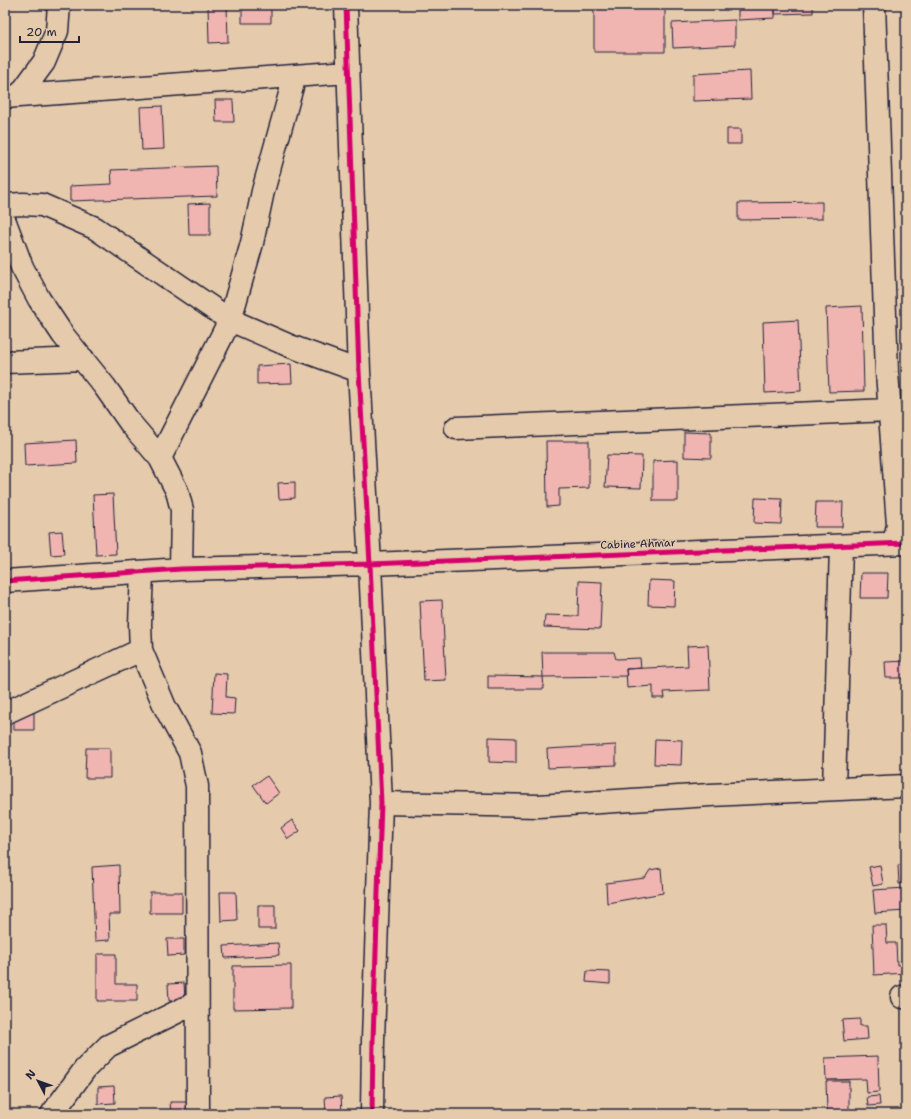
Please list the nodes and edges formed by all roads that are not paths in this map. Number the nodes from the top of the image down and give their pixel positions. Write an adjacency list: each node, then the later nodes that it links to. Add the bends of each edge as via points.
1 (59, 5): 6 (street, via 57,31 44,62)
2 (346, 5): 4 (street)
3 (874, 5): 13 (street)
4 (348, 72): 5 (street); 12 (street)
5 (295, 76): 6 (street); 9 (street)
6 (12, 97)
7 (5, 205): 9 (street, via 42,205 95,228)
8 (5, 222): 10 (street, via 22,267 39,299)
9 (230, 320): 12 (street, via 290,346); 15 (street)
10 (83, 359): 11 (street); 15 (street, via 131,424)
11 (5, 362)
12 (359, 371): 18 (street)
13 (890, 410): 14 (street); 16 (street)
14 (456, 428)
15 (160, 458): 19 (street, via 177,491 182,510)
16 (900, 543): 17 (street, Cabine Ahmar)
17 (841, 546): 18 (street, Cabine Ahmar); 25 (street)
18 (370, 564): 19 (street, Cabine Ahmar); 26 (street)
19 (181, 569): 20 (street, Cabine Ahmar)
20 (142, 572): 21 (street, Cabine Ahmar); 22 (street)
21 (5, 581)
22 (141, 650): 23 (street); 27 (street, via 165,707 190,753 197,786)
23 (5, 713)
24 (906, 786): 25 (street)
25 (834, 789): 26 (street, via 538,806)
26 (381, 803): 30 (street)
27 (197, 1002): 28 (street, via 108,1046 85,1069); 29 (street)
28 (52, 1114)
29 (198, 1114)
30 (372, 1114)

